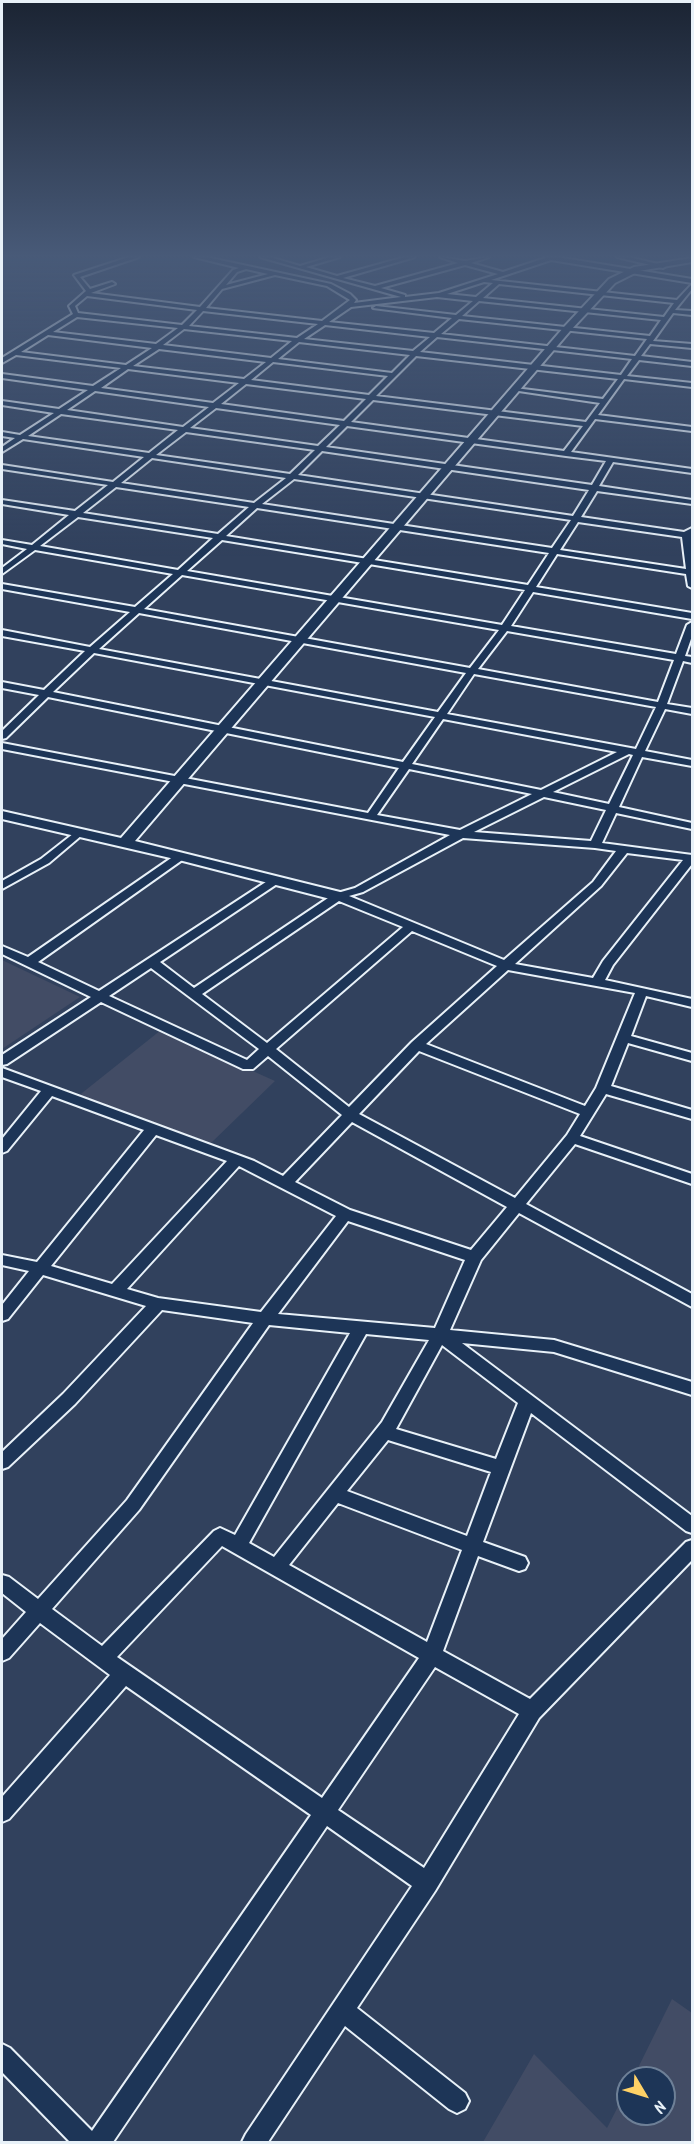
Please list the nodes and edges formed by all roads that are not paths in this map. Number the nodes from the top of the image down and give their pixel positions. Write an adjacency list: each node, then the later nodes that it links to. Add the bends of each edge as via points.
1 (45, 357): 11 (street)
2 (143, 357): 11 (street)
3 (241, 357): 9 (street)
4 (279, 357): 9 (street)
5 (411, 357): 13 (street)
6 (440, 357): 12 (street)
7 (544, 357): 12 (street)
8 (637, 357): 10 (street); 15 (street)
9 (274, 361): 13 (street); 16 (street)
10 (693, 364)
11 (127, 368): 16 (street); 18 (street)
12 (534, 368): 15 (street); 19 (street)
13 (393, 375): 20 (street)
14 (2, 376): 18 (street)
15 (622, 378): 17 (street); 21 (street)
16 (245, 382): 20 (street); 23 (street)
17 (693, 385)
18 (95, 389): 23 (street); 24 (street)
19 (515, 390): 21 (street); 25 (street)
20 (371, 398): 25 (street); 27 (street)
21 (605, 401): 26 (street)
22 (2, 403): 24 (street)
23 (215, 406): 27 (street); 30 (street)
24 (61, 412): 30 (street); 32 (street)
25 (495, 413): 28 (street); 33 (street)
26 (593, 417): 28 (street); 29 (street)
27 (346, 424): 33 (street); 34 (street)
28 (588, 424): 36 (street)
29 (693, 429)
30 (184, 430): 34 (street); 37 (street)
31 (2, 434): 32 (street)
32 (21, 437): 35 (street); 37 (street)
33 (471, 442): 36 (street); 40 (street)
34 (322, 447): 40 (street); 42 (street)
35 (2, 450)
36 (566, 454): 38 (street)
37 (149, 456): 42 (street); 43 (street)
38 (611, 460): 41 (street); 44 (street)
39 (2, 467): 43 (street)
40 (449, 467): 44 (street); 45 (street)
41 (693, 471)
42 (292, 477): 45 (street); 48 (street)
43 (114, 485): 48 (street); 49 (street)
44 (594, 489): 47 (street); 50 (street)
45 (423, 497): 50 (street); 51 (street)
46 (2, 502): 49 (street)
47 (693, 502)
48 (254, 507): 51 (street); 53 (street)
49 (75, 515): 53 (street); 55 (street)
50 (575, 520): 52 (street); 56 (street)
51 (396, 528): 56 (street); 57 (street)
52 (690, 533): 59 (street)
53 (219, 538): 57 (street); 60 (street)
54 (2, 542): 55 (street)
55 (33, 548): 58 (street); 60 (street)
56 (555, 552): 59 (street); 63 (street)
57 (368, 561): 63 (street); 64 (street)
58 (2, 572)
59 (691, 572): 62 (street)
60 (180, 573): 64 (street); 65 (street)
61 (2, 586): 65 (street)
62 (693, 586)
63 (530, 588): 66 (street); 68 (street)
64 (336, 598): 68 (street); 70 (street)
65 (139, 609): 70 (street); 71 (street)
66 (693, 616)
67 (693, 625): 72 (street)
68 (505, 628): 72 (street); 74 (street)
69 (2, 633): 71 (street)
70 (301, 639): 74 (street); 75 (street)
71 (92, 651): 75 (street); 77 (street)
72 (678, 657): 73 (street); 78 (street)
73 (693, 660)
74 (472, 671): 78 (street); 80 (street)
75 (263, 683): 80 (street); 81 (street)
76 (2, 685): 77 (street)
77 (46, 694): 81 (street); 82 (street)
78 (662, 705): 79 (street); 84 (street)
79 (693, 711)
80 (441, 716): 84 (street); 86 (street)
81 (223, 729): 86 (street); 87 (street)
82 (2, 736)
83 (2, 746): 87 (street)
84 (632, 752): 85 (street); 88 (street); 89 (street)
85 (693, 763)
86 (406, 766): 88 (street); 91 (street)
87 (179, 779): 91 (street); 95 (street)
88 (542, 792): 89 (street); 94 (street)
89 (611, 809): 92 (street); 96 (street)
90 (2, 815): 93 (street)
91 (371, 816): 94 (street)
92 (693, 826)
93 (78, 833): 95 (street); 101 (street, via 45,861)
94 (461, 834): 96 (street); 102 (street, via 359,890)
95 (125, 843): 98 (street)
96 (595, 845): 97 (street)
97 (624, 849): 99 (street); 107 (street, via 597,884)
98 (181, 856): 100 (street); 106 (street)
99 (692, 858): 108 (street, via 607,963)
100 (276, 880): 102 (street); 105 (street)
101 (2, 886)
102 (338, 896): 103 (street); 110 (street)
103 (411, 926): 107 (street); 115 (street)
104 (2, 950): 106 (street)
105 (151, 962): 110 (street); 111 (street)
106 (28, 963): 111 (street)
107 (507, 966): 108 (street); 114 (street)
108 (597, 983): 109 (street)
109 (642, 991): 112 (street); 113 (street)
110 (195, 993): 115 (street)
111 (99, 996): 115 (street, via 248,1066); 117 (street)
112 (693, 1003)
113 (623, 1038): 116 (street); 119 (street)
114 (417, 1045): 121 (street); 122 (street)
115 (267, 1049): 122 (street)
116 (693, 1057)
117 (2, 1060)
118 (2, 1072): 120 (street)
119 (603, 1088): 121 (street); 123 (street)
120 (50, 1089): 124 (street); 126 (street)
121 (588, 1112): 125 (street)
122 (349, 1114): 129 (street); 130 (street)
123 (693, 1115)
124 (153, 1129): 127 (street); 134 (street)
125 (572, 1138): 128 (street); 130 (street)
126 (2, 1148)
127 (236, 1160): 129 (street); 135 (street)
128 (693, 1179)
129 (285, 1183): 131 (street)
130 (514, 1206): 132 (street); 136 (street)
131 (345, 1214): 132 (street); 139 (street)
132 (474, 1257): 141 (street)
133 (2, 1260): 134 (street)
134 (40, 1268): 135 (street); 138 (street)
135 (115, 1291): 137 (street)
136 (693, 1301)
137 (158, 1304): 139 (street); 145 (street, via 69,1399)
138 (2, 1316)
139 (265, 1319): 140 (street); 155 (street, via 133,1505)
140 (361, 1328): 141 (street); 150 (street)
141 (440, 1335): 142 (street, via 554,1346); 143 (street); 144 (street)
142 (693, 1388)
143 (527, 1401): 146 (street); 148 (street)
144 (384, 1432): 146 (street); 147 (street)
145 (2, 1462)
146 (501, 1468): 149 (street)
147 (335, 1494): 149 (street); 153 (street)
148 (693, 1526)
149 (472, 1545): 152 (street); 157 (street)
150 (238, 1546): 153 (street); 158 (street, via 220,1536)
151 (693, 1548): 160 (street)
152 (519, 1563)
153 (276, 1568): 157 (street)
154 (2, 1583): 155 (street)
155 (40, 1612): 156 (street); 158 (street)
156 (2, 1652)
157 (432, 1655): 160 (street); 162 (street)
158 (103, 1658): 159 (street)
159 (124, 1674): 161 (street); 162 (street)
160 (531, 1712): 163 (street)
161 (2, 1812)
162 (324, 1812): 163 (street); 168 (street)
163 (427, 1883): 164 (street)
164 (342, 2010): 166 (street); 169 (street)
165 (2, 2056): 167 (street)
166 (457, 2101)
167 (86, 2142)
168 (99, 2142)
169 (254, 2142)

